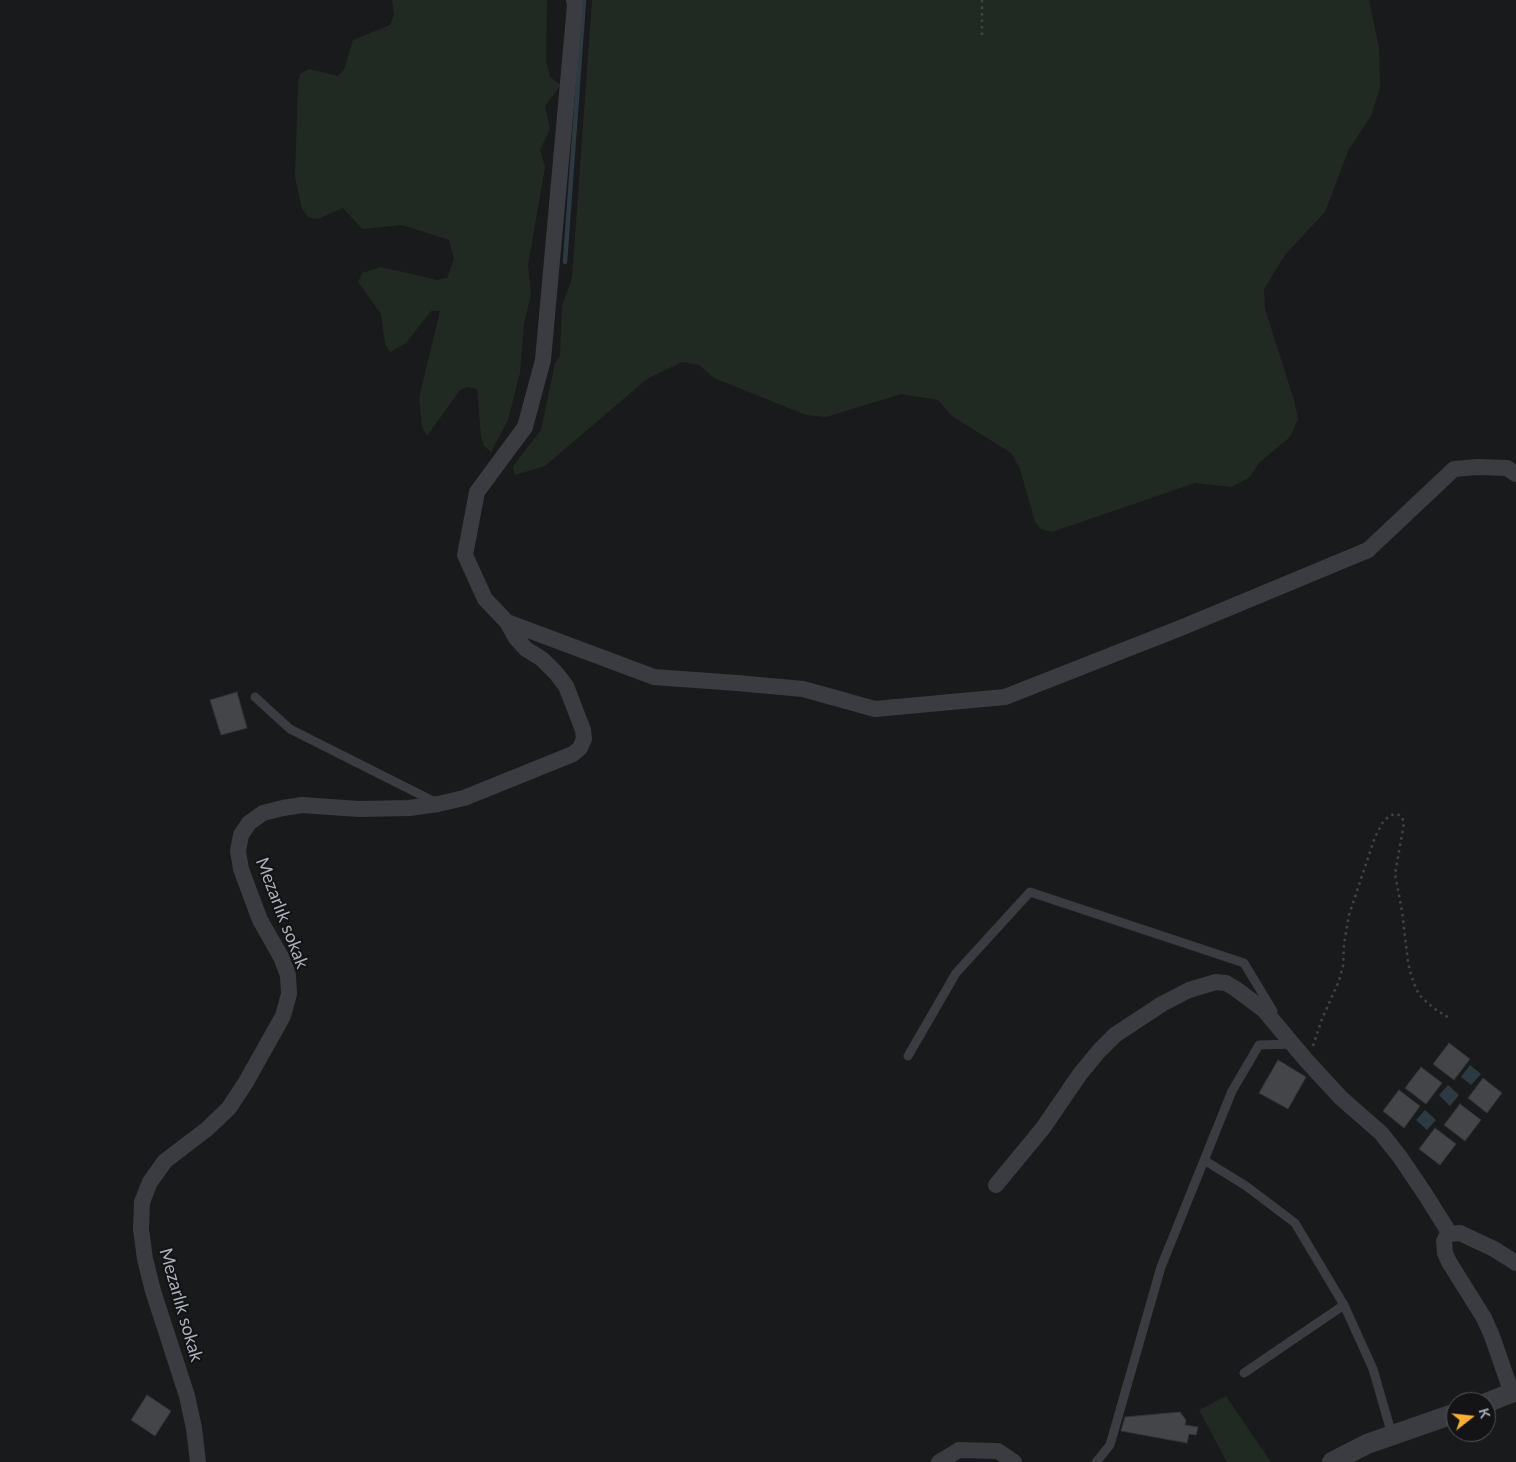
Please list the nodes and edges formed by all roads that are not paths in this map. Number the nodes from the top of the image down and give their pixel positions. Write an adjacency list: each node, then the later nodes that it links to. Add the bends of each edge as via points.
1 (574, 0): 3 (street, via 543,360 525,427 477,492 465,555 485,599)
2 (1516, 474): 3 (street, via 1507,468 1454,469 1368,550 1005,697 875,709 803,689 654,677)
3 (507, 622): 5 (street, Mezarlık sokak, via 521,644 556,672 566,686 584,739 573,754 464,798)
4 (254, 697): 5 (lane, via 290,728)
5 (438, 804): 18 (street, Mezarlık sokak, via 399,808 283,808 263,814 249,823 240,835 241,869 260,920 288,975 289,994 283,1016 229,1108 166,1161 150,1182 142,1202 145,1259 187,1396)
6 (1293, 1044): 7 (lane, via 1244,963 1030,892 956,973); 8 (lane, via 1259,1045 1232,1091); 9 (street, via 1264,1010 1226,983 1216,982 1189,990 1133,1022 1099,1051 1043,1128); 10 (street, via 1341,1098 1381,1133)
7 (908, 1056)
8 (1204, 1160): 12 (lane, via 1246,1186 1295,1223); 21 (lane, via 1161,1267 1110,1445)
9 (996, 1185)
10 (1450, 1234): 11 (street, via 1467,1235); 14 (street, via 1444,1241 1445,1253 1484,1318)
11 (1516, 1263)
12 (1344, 1305): 13 (lane); 17 (lane, via 1373,1369)
13 (1244, 1373)
14 (1515, 1393): 15 (street)
15 (1496, 1400)
16 (1446, 1416): 17 (street)
17 (1392, 1435): 22 (street)
18 (198, 1462)
19 (939, 1462): 20 (street, via 959,1450 998,1451)
20 (1014, 1462)
21 (1096, 1462)
22 (1332, 1462)

